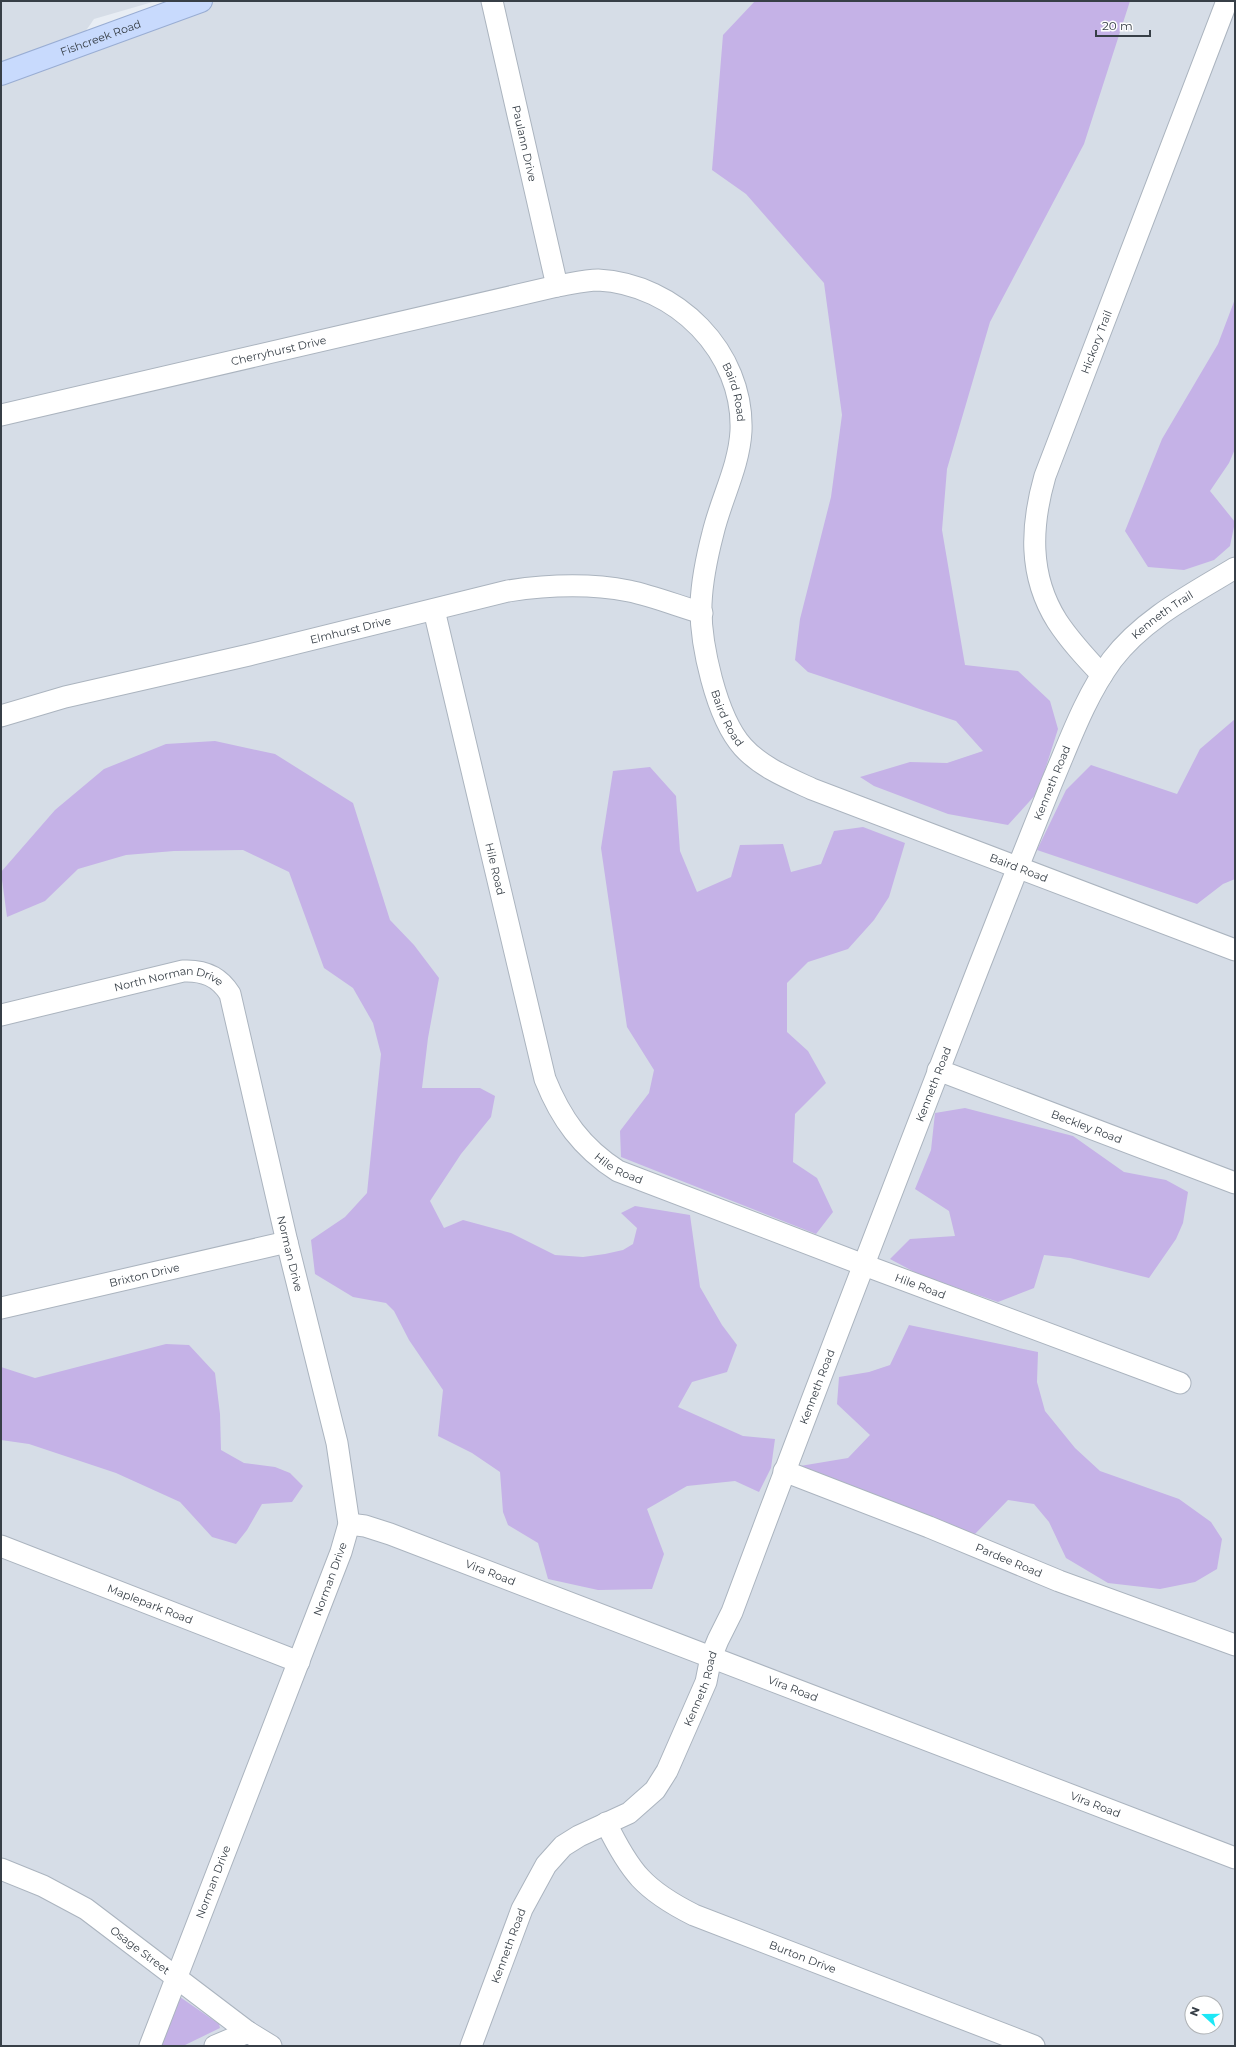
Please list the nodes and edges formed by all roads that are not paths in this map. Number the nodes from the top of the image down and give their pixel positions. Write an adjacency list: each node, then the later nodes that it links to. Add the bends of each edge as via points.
1 (201, 1): 4 (main road, Fishcreek Road)
2 (492, 1): 5 (street, Paulann Drive)
3 (1227, 1): 10 (street, Hickory Trail, via 1045,476 1036,507 1034,550 1037,571 1048,604 1072,642)
4 (1, 74)
5 (557, 286): 6 (street, Cherryhurst Drive); 9 (street, Baird Road, via 597,280 624,284 654,293 700,326 720,354 733,380 740,414 739,443 735,466 713,531 704,574)
6 (1, 415)
7 (1235, 568): 10 (street, Kenneth Trail, via 1147,625 1128,641)
8 (434, 610): 9 (street, Elmhurst Drive, via 508,591 559,585 630,591); 11 (street, Elmhurst Drive, via 66,696); 19 (street, Hile Road, via 545,1080 567,1123 591,1151 618,1171)
9 (702, 613): 12 (street, Baird Road, via 704,640 717,698 742,746 758,761 812,789)
10 (1102, 675): 12 (street, Kenneth Road, via 1078,720)
11 (1, 716)
12 (1017, 867): 13 (street, Baird Road); 15 (street, Kenneth Road)
13 (1235, 950)
14 (1, 1015): 16 (street, North Norman Drive, via 183,971 206,973 220,981 230,994)
15 (938, 1070): 17 (street, Beckley Road); 19 (street, Kenneth Road)
16 (253, 1093): 18 (street, Norman Drive)
17 (1235, 1183)
18 (287, 1242): 20 (street, Brixton Drive); 23 (street, Norman Drive, via 337,1443)
19 (864, 1265): 21 (street, Hile Road); 22 (street, Kenneth Road)
20 (1, 1308)
21 (1180, 1383)
22 (784, 1471): 25 (street, Pardee Road, via 1059,1581); 26 (street, Kenneth Road, via 732,1612)
23 (349, 1524): 26 (street, Vira Road, via 390,1534); 27 (street, Norman Drive, via 341,1552)
24 (1, 1546): 27 (street, Maplepark Road)
25 (1235, 1645)
26 (711, 1658): 28 (street, Kenneth Road, via 706,1682 667,1771 655,1790 629,1813); 29 (street, Vira Road)
27 (299, 1662): 31 (street, Norman Drive)
28 (606, 1823): 36 (street, Kenneth Road, via 564,1846 546,1865 522,1909); 37 (street, Burton Drive, via 625,1860 640,1880 672,1904)
29 (1235, 1858)
30 (1, 1869): 31 (street, Osage Street, via 43,1886 86,1909)
31 (176, 1976): 32 (street, Osage Street); 33 (street, Norman Drive)
32 (248, 2032): 34 (street); 35 (street, Osage Street)
33 (150, 2046)
34 (215, 2046)
35 (271, 2046)
36 (470, 2046)
37 (1034, 2046)

